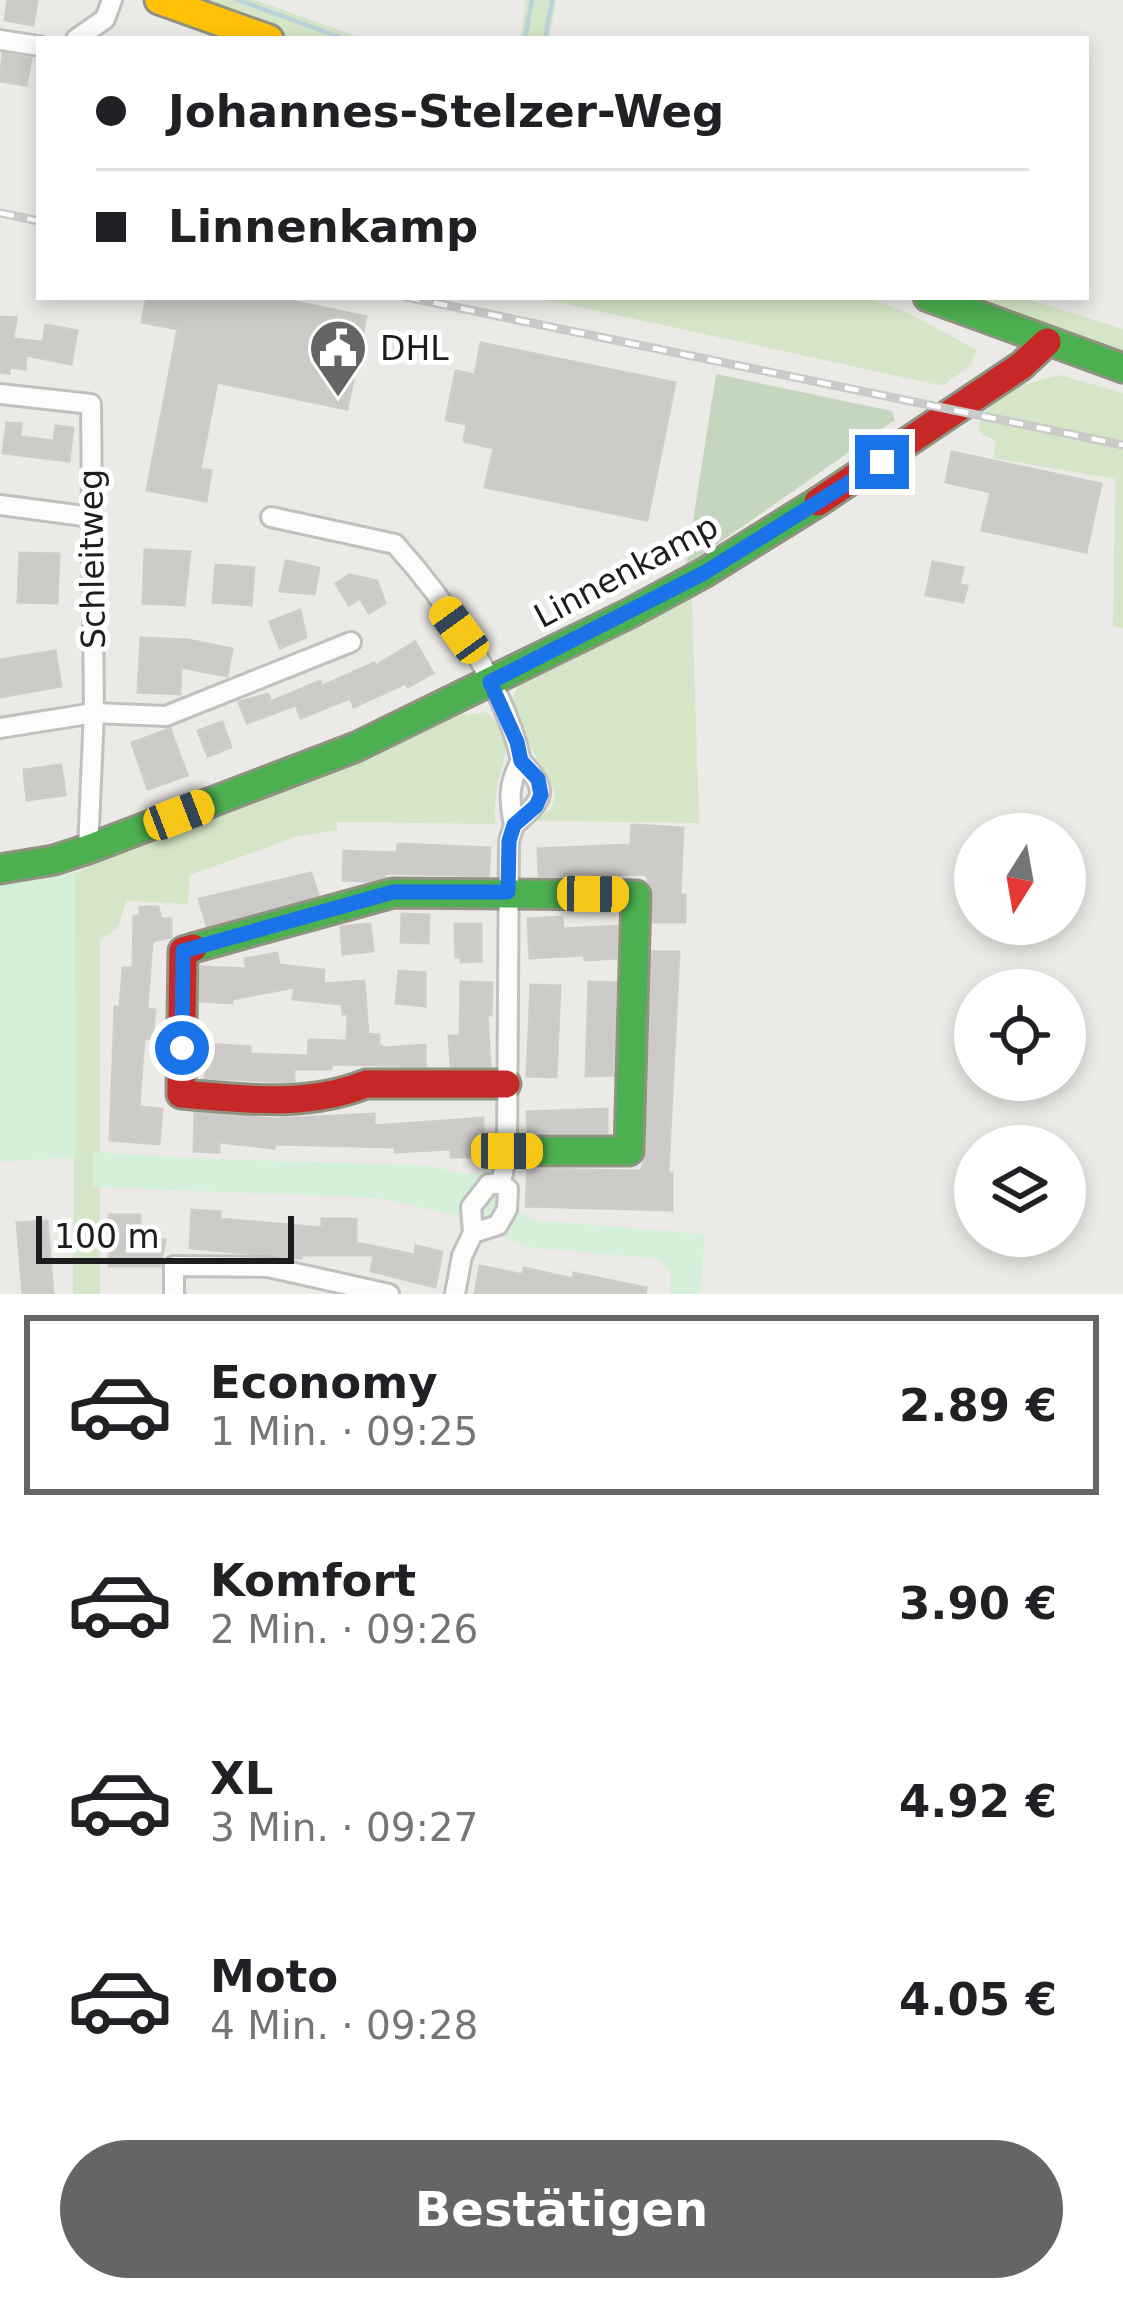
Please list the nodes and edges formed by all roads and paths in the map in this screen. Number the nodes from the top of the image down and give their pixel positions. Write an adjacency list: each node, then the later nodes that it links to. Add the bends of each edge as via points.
1 (112, 0): 3 (street, via 105,20)
2 (159, 0): 4 (main road)
3 (81, 36)
4 (260, 36)
5 (0, 40): 6 (street)
6 (36, 46)
7 (936, 300): 8 (main road)
8 (1047, 342): 9 (main road); 15 (main road, Linnenkamp, via 944,421 749,546)
9 (1123, 368)
10 (0, 394): 12 (street, Schleitweg, via 91,404)
11 (0, 505): 12 (street)
12 (91, 517): 16 (street, Schleitweg)
13 (271, 518): 15 (street, via 395,544)
14 (351, 642): 16 (street, via 166,716)
15 (490, 682): 18 (street); 20 (main road, Linnenkamp, via 356,747)
16 (94, 713): 17 (street); 20 (street, Schleitweg)
17 (0, 728)
18 (521, 761): 19 (street, via 511,779); 19 (street, via 541,795)
19 (514, 825): 22 (street)
20 (88, 849): 21 (main road, Linnenkamp)
21 (0, 869)
22 (508, 892): 23 (street); 23 (main road, via 393,892 183,951 182,1002 182,1094 284,1101 367,1084); 24 (main road, via 636,895 629,1151)
23 (506, 1084): 24 (street)
24 (507, 1151): 27 (street, via 506,1209 498,1225 473,1233)
25 (174, 1294): 26 (street, via 174,1266 268,1267)
26 (389, 1294)
27 (454, 1294)

